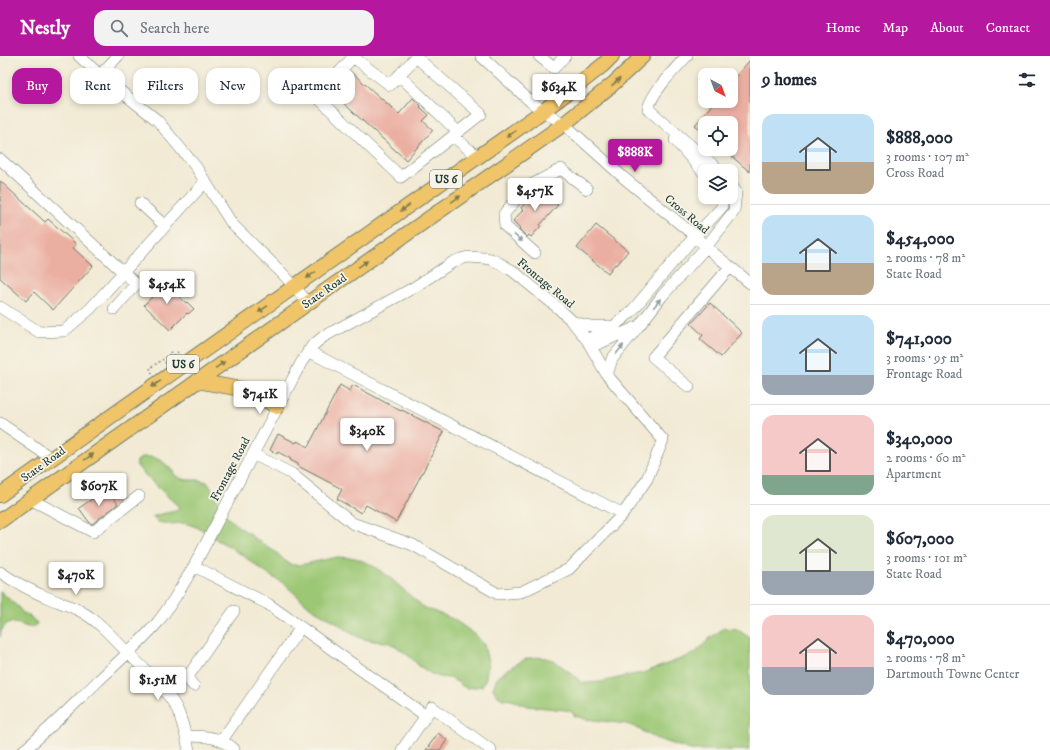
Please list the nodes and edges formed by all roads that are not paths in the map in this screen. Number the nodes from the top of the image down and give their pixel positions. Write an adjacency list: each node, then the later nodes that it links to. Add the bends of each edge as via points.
1 (79, 56): 10 (street)
2 (118, 56): 11 (street)
3 (481, 56): 15 (street, Cross Road)
4 (540, 56): 5 (street, via 554,68)
5 (565, 56)
6 (612, 56): 15 (main road, State Road / US 6)
7 (643, 56): 16 (main road, State Road / US 6, one-way to 7)
8 (687, 56): 14 (street, via 654,94)
9 (416, 57): 12 (street); 17 (street, via 481,114)
10 (92, 68)
11 (107, 68)
12 (399, 75): 17 (street); 17 (street, via 390,85 353,57 317,97 401,177)
13 (125, 95): 22 (street, via 157,120 196,167)
14 (648, 109): 20 (street); 21 (street)
15 (543, 111): 16 (street, Cross Road); 18 (main road, State Road / US 6, one-way to 18)
16 (564, 124): 28 (street, Cross Road, via 624,178); 35 (main road, State Road / US 6, one-way to 16)
17 (456, 134): 18 (street)
18 (478, 156): 34 (main road, State Road / US 6, one-way to 34)
19 (0, 159): 32 (street)
20 (712, 164)
21 (698, 166)
22 (205, 182): 27 (street); 34 (street, via 232,224)
23 (587, 189): 30 (street, one-way to 30, via 561,169 525,188 504,214 505,226)
24 (140, 203): 27 (street)
25 (722, 204): 28 (street)
26 (735, 204): 29 (street, via 734,211)
27 (165, 226): 32 (street)
28 (695, 236): 29 (street, Cross Road); 39 (street, via 631,312)
29 (706, 248): 31 (street, Cross Road); 40 (street, one-way to 29)
30 (535, 253)
31 (730, 267): 33 (street, Cross Road); 45 (street, via 653,357)
32 (123, 272): 36 (street, via 90,309 64,331 39,332); 37 (street, via 136,284)
33 (750, 283)
34 (294, 286): 35 (street); 49 (main road, State Road / US 6, one-way to 49)
35 (308, 303): 44 (main road, State Road / US 6, one-way to 35)
36 (0, 307)
37 (114, 309)
38 (571, 320): 39 (street, via 599,328); 41 (street); 42 (street, Frontage Road, via 508,267 491,259 468,258 453,262 413,288 323,337)
39 (614, 326): 41 (street)
40 (638, 326): 41 (street); 43 (street, one-way to 40, via 612,359)
41 (589, 343): 43 (street)
42 (308, 351): 46 (street, Frontage Road); 53 (street)
43 (607, 375): 53 (street, via 662,440 648,479)
44 (197, 381): 46 (main road, via 242,389); 52 (main road, State Road / US 6, one-way to 44)
45 (689, 387)
46 (277, 407): 48 (street, Frontage Road)
47 (0, 423): 49 (street)
48 (253, 454): 53 (street, via 292,474 352,523 413,545 498,594 521,592 569,569); 55 (street, Frontage Road)
49 (51, 458): 50 (main road, State Road / US 6)
50 (0, 495)
51 (139, 496): 52 (street, via 93,532)
52 (30, 499): 54 (main road, State Road / US 6)
53 (623, 514)
54 (0, 520)
55 (194, 566): 58 (street, via 268,604); 59 (street, Frontage Road, via 158,621)
56 (0, 572): 59 (street, via 89,616)
57 (234, 611): 60 (street, via 190,675 190,682)
58 (301, 627): 61 (street); 63 (street)
59 (128, 653): 62 (street, via 168,695 181,719); 64 (street, Frontage Road)
60 (194, 686)
61 (426, 716): 67 (street); 68 (street, via 432,707)
62 (186, 736): 63 (street); 65 (street)
63 (222, 740): 66 (street)
64 (24, 750)
65 (189, 750)
66 (234, 750)
67 (402, 750)
68 (491, 750)

